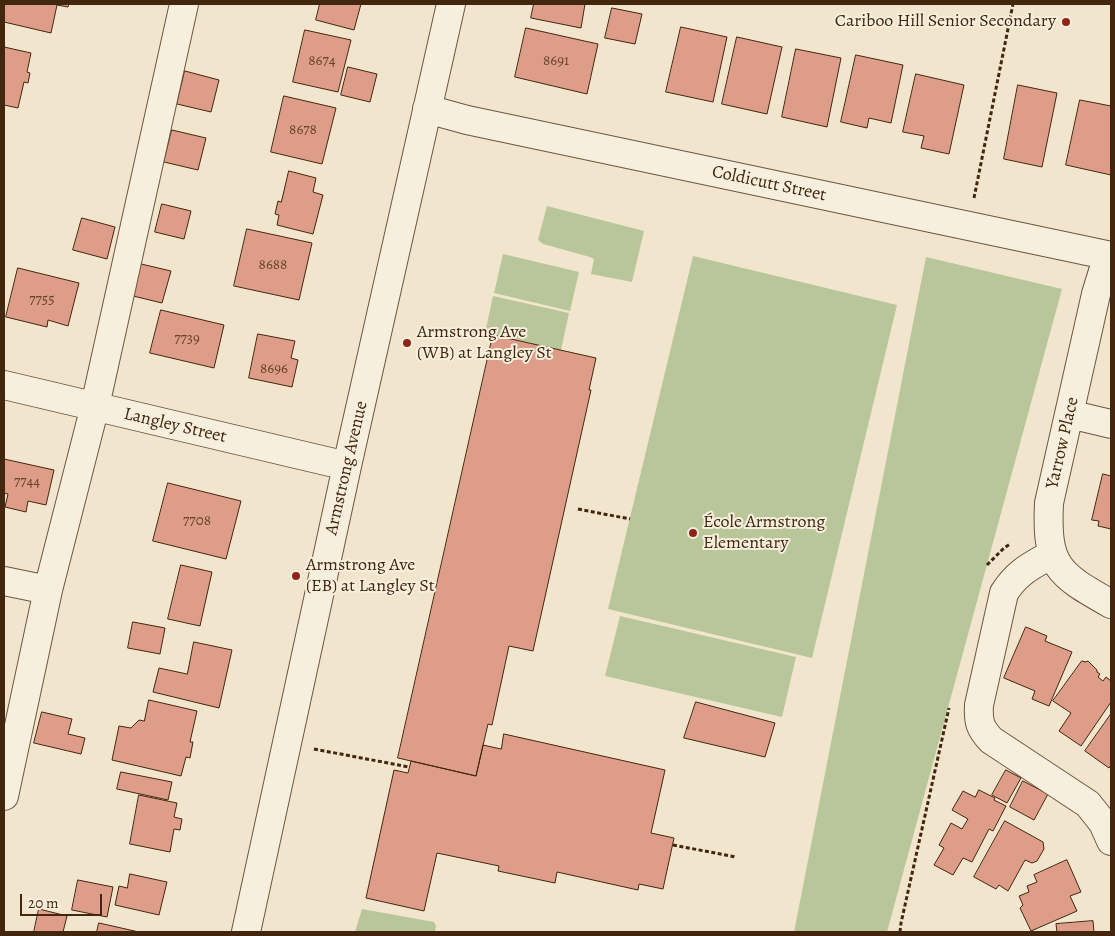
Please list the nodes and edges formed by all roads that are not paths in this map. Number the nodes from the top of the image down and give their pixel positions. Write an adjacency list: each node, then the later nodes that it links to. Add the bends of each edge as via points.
1 (184, 4): 6 (street)
2 (451, 4): 3 (street, Armstrong Avenue)
3 (427, 109): 4 (street, Coldicutt Street); 9 (street, Armstrong Avenue)
4 (1110, 255): 7 (street, Yarrow Place, via 1096,294)
5 (4, 385): 6 (street, Langley Street)
6 (95, 406): 9 (street, Langley Street); 12 (street)
7 (1069, 414): 8 (street); 10 (street, Yarrow Place, via 1049,503 1048,530)
8 (1111, 424)
9 (347, 466): 16 (street, Armstrong Avenue)
10 (1052, 554): 13 (street, Yarrow Place, via 1063,572 1082,588); 15 (street, via 1020,573 1004,593 978,719 990,740 1088,804 1104,823)
11 (4, 581): 12 (street)
12 (48, 590): 14 (street)
13 (1111, 604)
14 (4, 796)
15 (1111, 841)
16 (246, 932)

